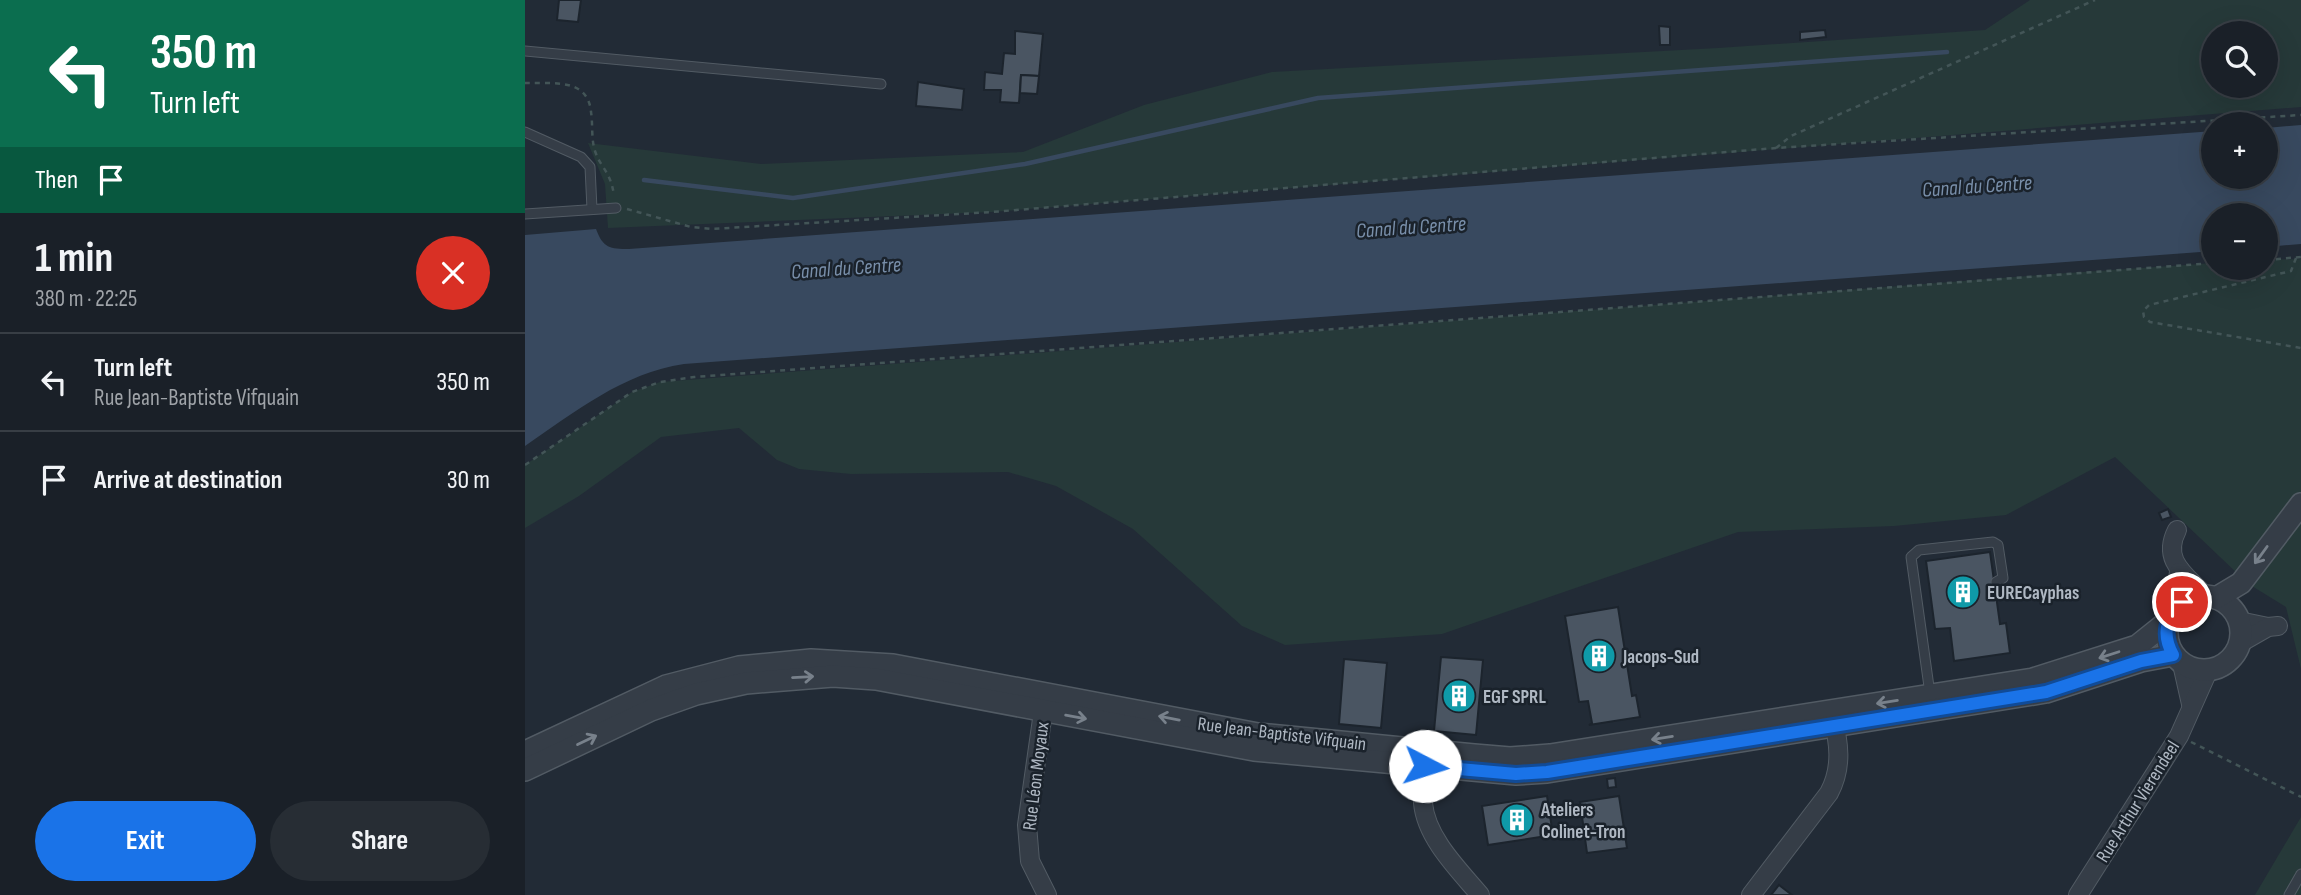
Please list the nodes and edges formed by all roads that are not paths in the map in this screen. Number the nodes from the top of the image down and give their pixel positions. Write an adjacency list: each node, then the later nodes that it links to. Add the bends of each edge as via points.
1 (525, 51): 2 (lane)
2 (881, 84)
3 (525, 132): 5 (lane, via 581,157 590,167)
4 (616, 208): 5 (lane)
5 (592, 209): 6 (lane)
6 (525, 214)
7 (2301, 504): 11 (street, Rue Jean-Baptiste Vifquain, one-way to 11, via 2241,583)
8 (2177, 530): 9 (street, via 2171,549)
9 (2179, 572): 11 (street); 12 (street)
10 (1996, 582): 17 (lane, via 2003,578 1998,545 1993,542 1919,550 1911,557)
11 (2211, 597): 12 (street, Rue Jean-Baptiste Vifquain, via 2182,602); 13 (street, via 2234,611)
12 (2170, 617): 15 (street, via 2166,633); 17 (street, Rue Jean-Baptiste Vifquain, one-way to 17, via 2137,646 2054,673)
13 (2239, 621): 14 (street); 14 (street, via 2273,626)
14 (2240, 643): 16 (street, via 2229,662)
15 (2177, 660): 16 (street, Rue Jean-Baptiste Vifquain, via 2193,670); 19 (street); 20 (street, Rue Jean-Baptiste Vifquain, via 2141,661 2046,692)
16 (2208, 671): 19 (street, Rue Arthur Vierendeel)
17 (1930, 695): 20 (street, Rue Jean-Baptiste Vifquain, one-way to 20)
18 (1044, 702): 21 (street, Rue Jean-Baptiste Vifquain, via 893,665 773,662 711,673 654,691); 22 (street, Rue Jean-Baptiste Vifquain, via 1254,750); 23 (street, Rue Jean-Baptiste Vifquain, one-way to 18, via 673,701 773,679 876,679); 25 (street, Rue Léon Moyaux, via 1027,843 1030,861)
19 (2191, 704): 28 (street, Rue Arthur Vierendeel, via 2179,736)
20 (1833, 719): 22 (street, Rue Jean-Baptiste Vifquain, via 1539,773 1516,774); 27 (street, via 1840,759 1837,778)
21 (525, 752)
22 (1426, 759): 26 (street, via 1426,818 1456,867)
23 (525, 770)
24 (2301, 874): 29 (lane)
25 (1047, 895)
26 (1480, 895)
27 (1751, 895)
28 (2078, 895)
29 (2290, 895)

